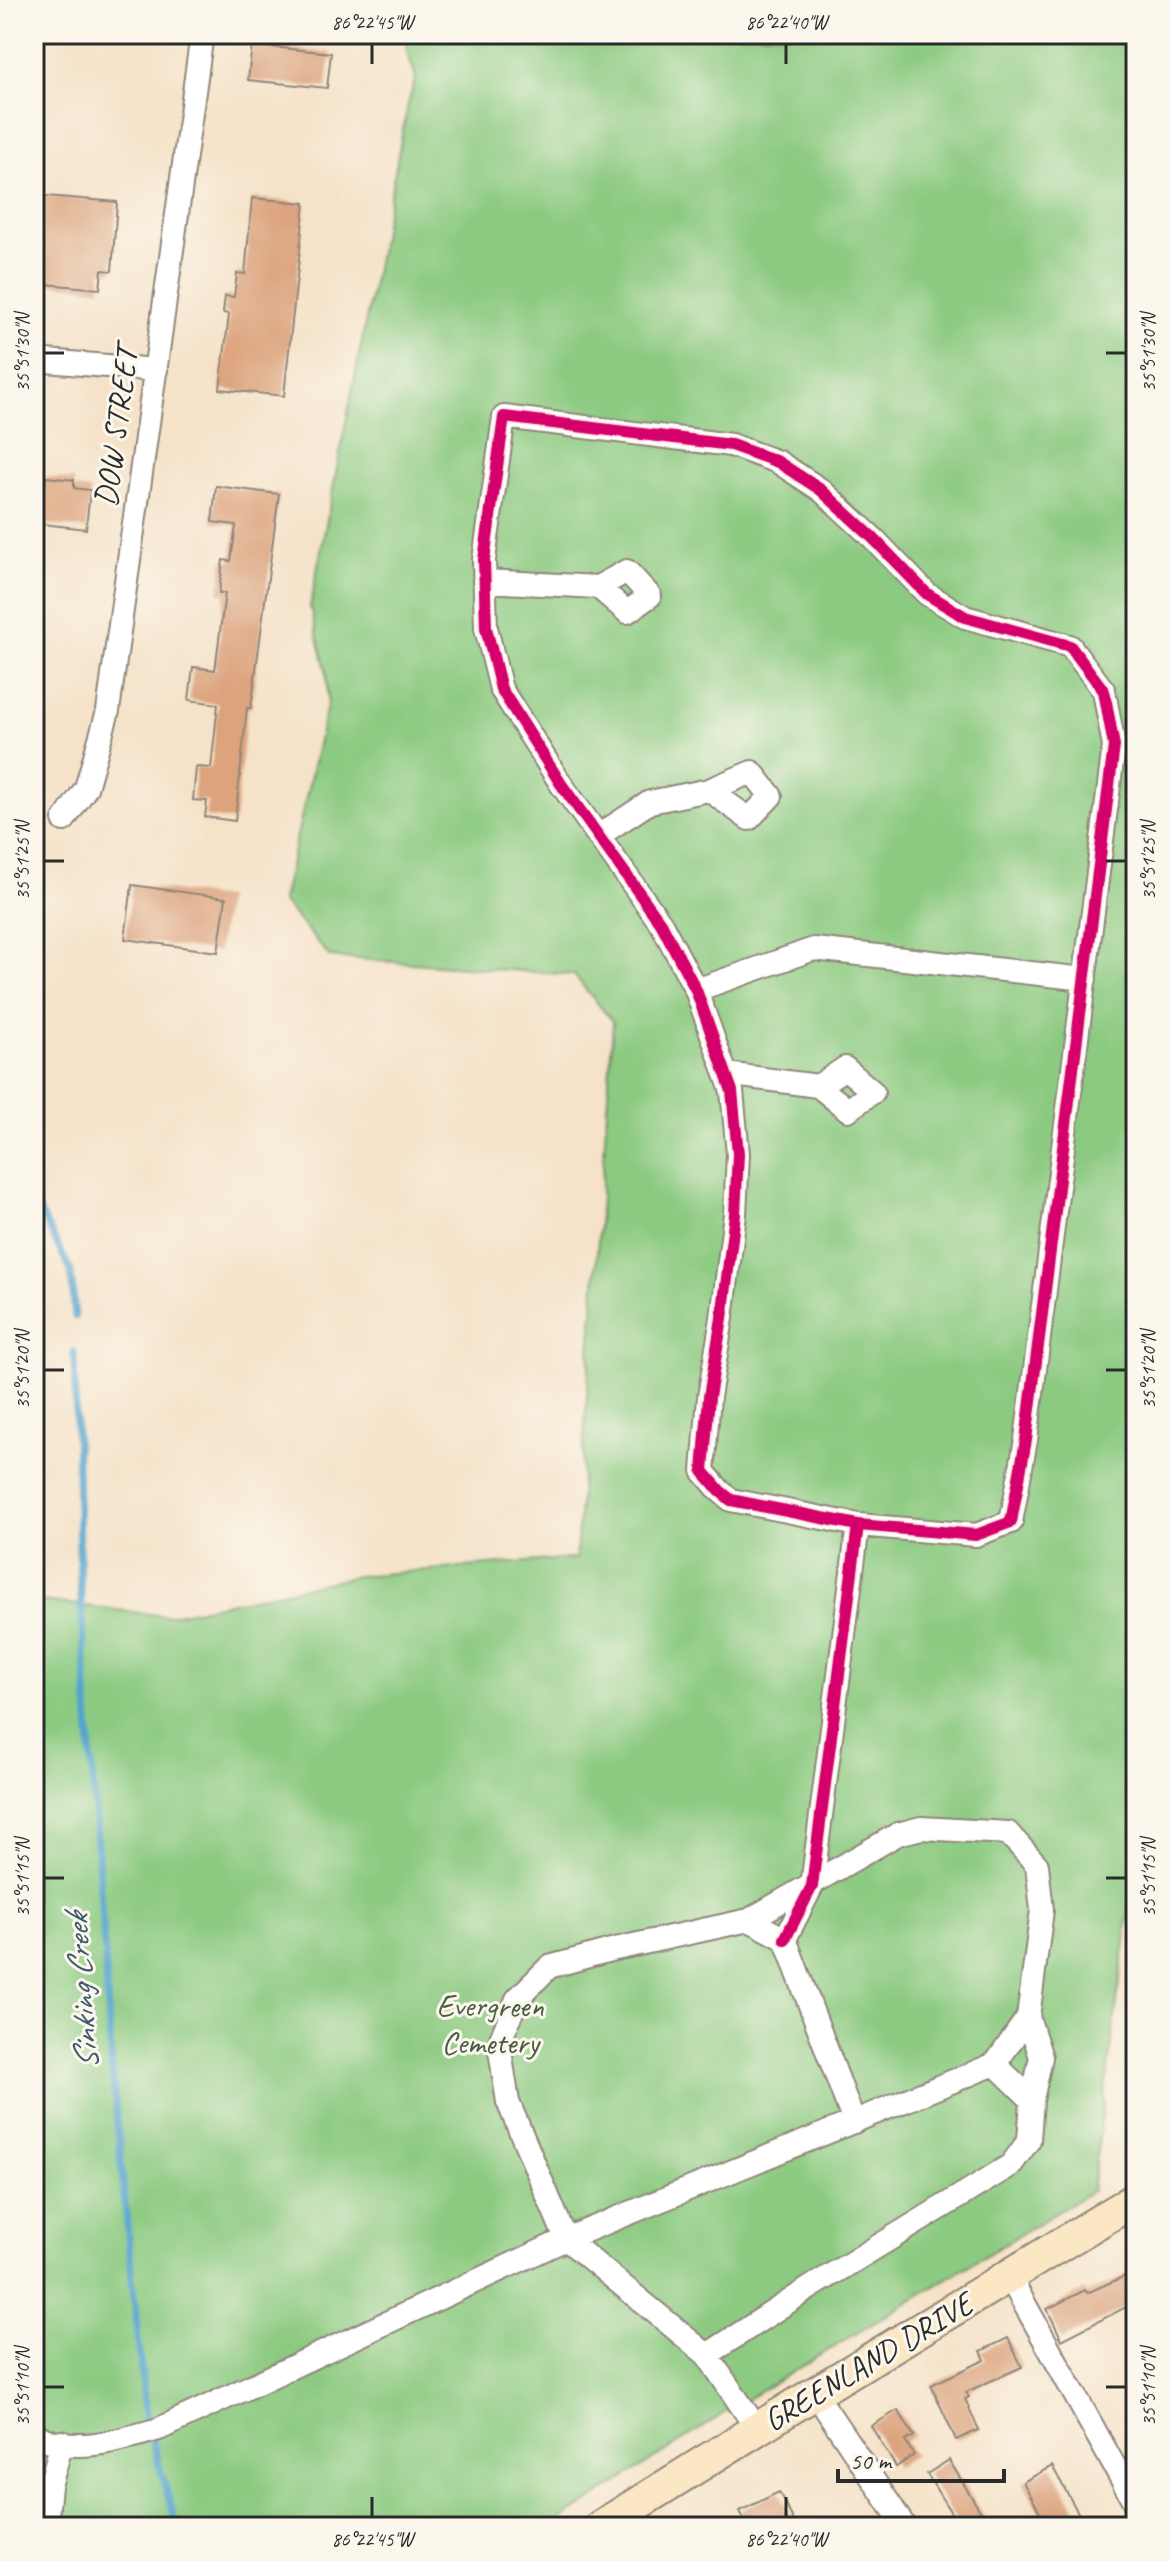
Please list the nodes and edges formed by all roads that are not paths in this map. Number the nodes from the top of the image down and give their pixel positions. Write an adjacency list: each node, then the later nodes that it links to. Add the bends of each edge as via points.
1 (202, 34): 3 (street, DOW STREET)
2 (34, 360): 3 (street)
3 (156, 370): 7 (street, DOW STREET, via 108,711 86,788)
4 (484, 581): 5 (street); 8 (street, via 486,628 501,689); 9 (street, via 504,417 731,445 778,462 821,490 927,594 965,617 1070,646 1104,691 1114,746)
5 (598, 587)
6 (709, 790): 8 (street, via 650,802)
7 (64, 820)
8 (598, 836): 10 (street, via 662,925)
9 (1085, 979): 10 (street, via 814,949); 13 (street, via 1011,1522 976,1535)
10 (696, 990): 11 (street)
11 (726, 1074): 12 (street); 13 (street, via 738,1154 735,1214 703,1471 731,1500)
12 (818, 1086)
13 (858, 1525): 14 (street)
14 (812, 1886): 15 (street); 16 (street); 17 (street, via 898,1834 921,1828 1008,1833 1037,1865 1042,1910)
15 (749, 1920): 16 (street); 22 (street, via 549,1967 517,1999 499,2044 508,2102)
16 (785, 1939): 20 (street)
17 (1028, 2017): 18 (street); 19 (street, via 1041,2057)
18 (995, 2064): 19 (street); 20 (street)
19 (1032, 2100): 24 (street, via 1029,2140 1011,2165)
20 (854, 2122): 22 (street)
21 (1136, 2199): 23 (street, GREENLAND DRIVE)
22 (566, 2239): 24 (street); 28 (street, via 149,2432 89,2446)
23 (1009, 2276): 25 (street, GREENLAND DRIVE); 29 (street)
24 (707, 2355): 26 (street)
25 (815, 2393): 26 (street, GREENLAND DRIVE); 32 (street)
26 (757, 2429): 31 (street, GREENLAND DRIVE)
27 (34, 2434): 28 (street)
28 (62, 2442): 30 (street)
29 (1136, 2505)
30 (46, 2527)
31 (600, 2527)
32 (905, 2527)

